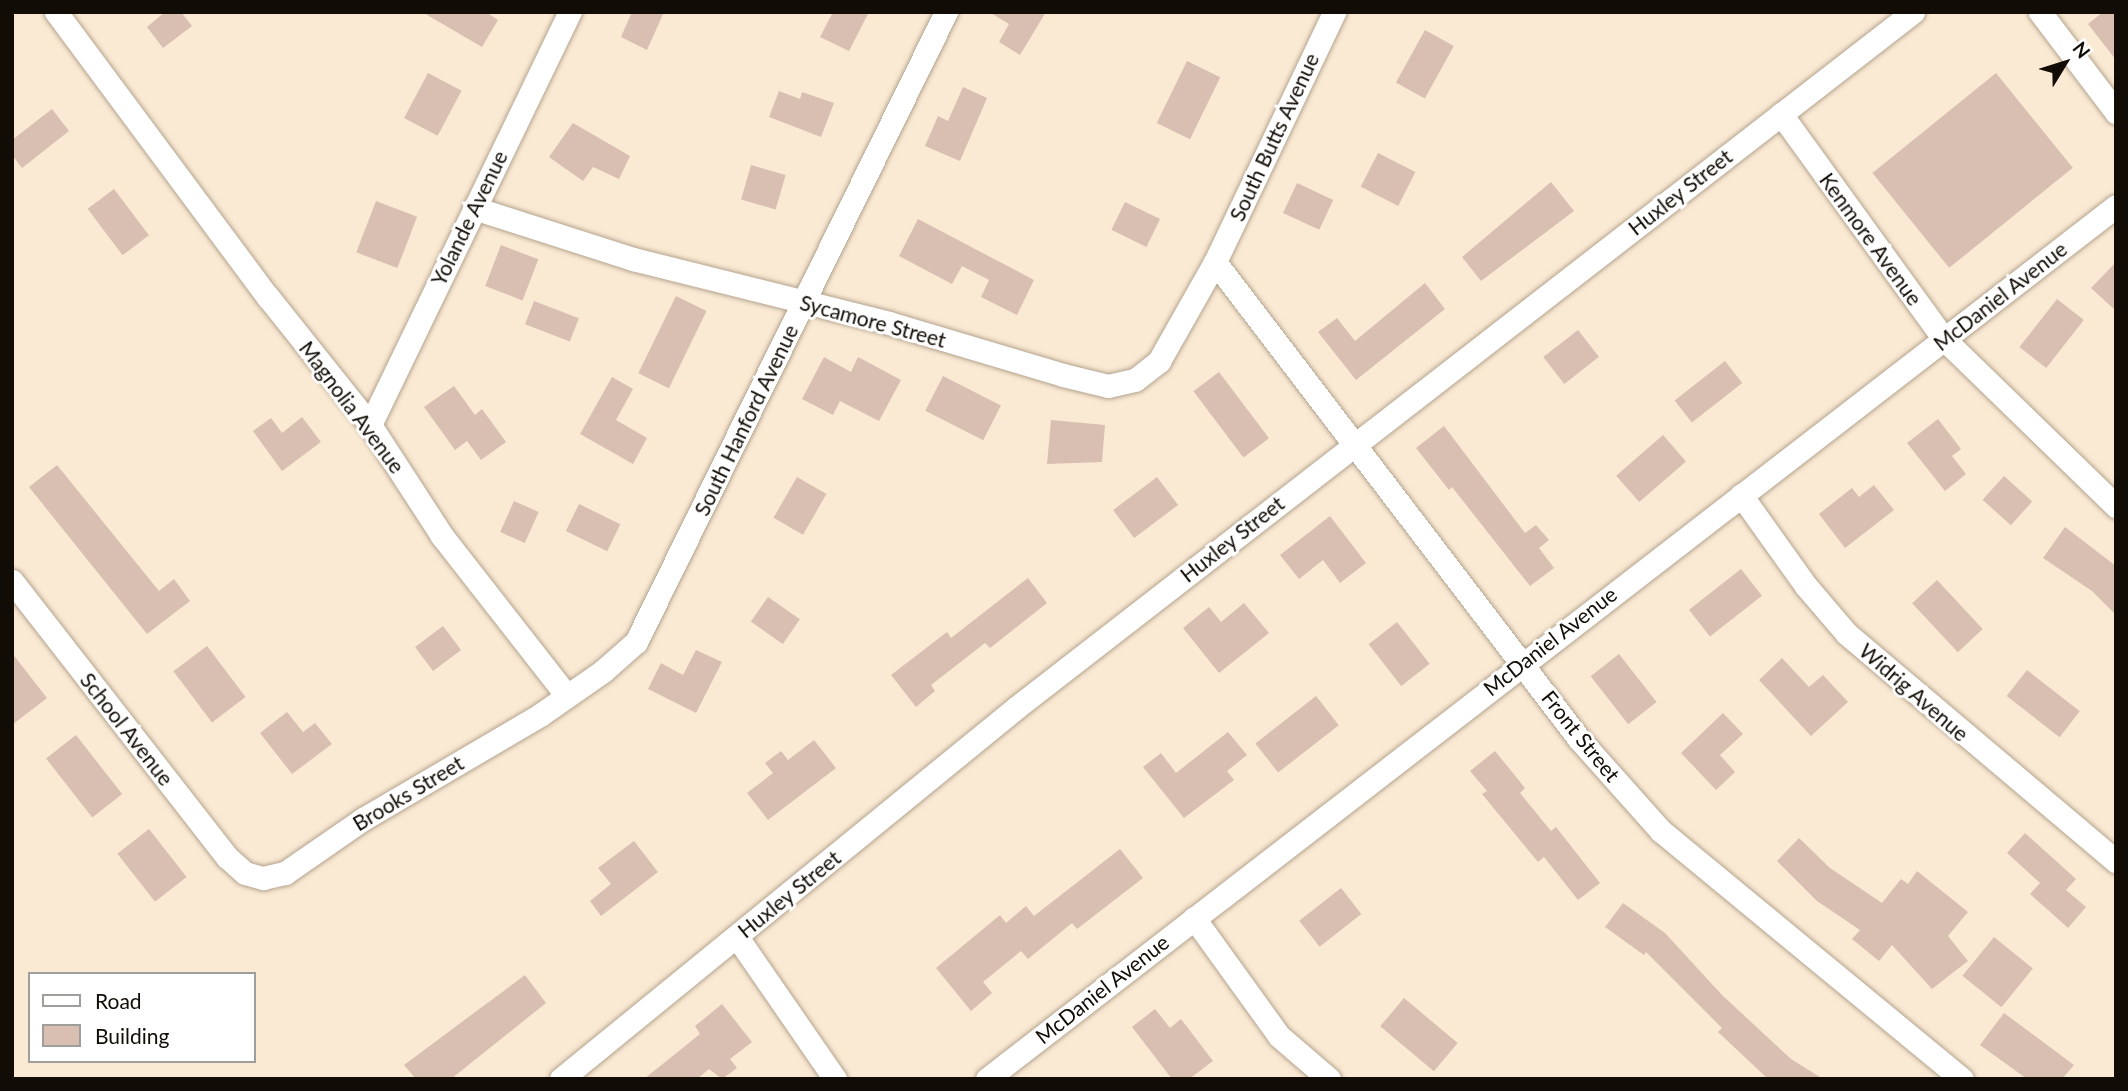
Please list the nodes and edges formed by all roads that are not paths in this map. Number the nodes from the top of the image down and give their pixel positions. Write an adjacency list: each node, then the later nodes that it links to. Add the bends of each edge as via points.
1 (56, 12): 14 (street, Magnolia Avenue, via 268,297)
2 (570, 12): 10 (street, Yolande Avenue)
3 (946, 12): 12 (street, South Hanford Avenue)
4 (1334, 12): 11 (street, South Butts Avenue)
5 (1913, 12): 8 (street, Huxley Street)
6 (2040, 12): 7 (street)
7 (2116, 112)
8 (1781, 114): 13 (street, Kenmore Avenue); 15 (street, Huxley Street)
9 (2116, 206): 13 (street, McDaniel Avenue)
10 (474, 208): 12 (street, Sycamore Street, via 633,259); 14 (street, Yolande Avenue)
11 (1215, 262): 12 (street, Sycamore Street, via 1158,361 1135,380 1108,386); 15 (street, Front Street)
12 (803, 301): 20 (street, South Hanford Avenue, via 636,642)
13 (1944, 339): 16 (street, McDaniel Avenue); 17 (street, Kenmore Avenue)
14 (370, 425): 20 (street, Magnolia Avenue, via 442,536)
15 (1355, 443): 19 (street, Front Street); 24 (street, Huxley Street, via 1017,706)
16 (1741, 495): 19 (street, McDaniel Avenue); 21 (street, Widrig Avenue, via 1784,558 1847,634)
17 (2116, 506)
18 (12, 581): 22 (street, School Avenue, via 227,857)
19 (1523, 663): 23 (street, McDaniel Avenue); 29 (street, Front Street, via 1580,738 1661,831)
20 (568, 696): 22 (street, Brooks Street, via 363,819 285,873 263,878)
21 (2116, 861)
22 (245, 873)
23 (1194, 918): 27 (street, McDaniel Avenue); 28 (street, via 1279,1036)
24 (737, 937): 25 (street, Huxley Street); 26 (street)
25 (561, 1079)
26 (835, 1079)
27 (986, 1079)
28 (1329, 1079)
29 (1962, 1079)

